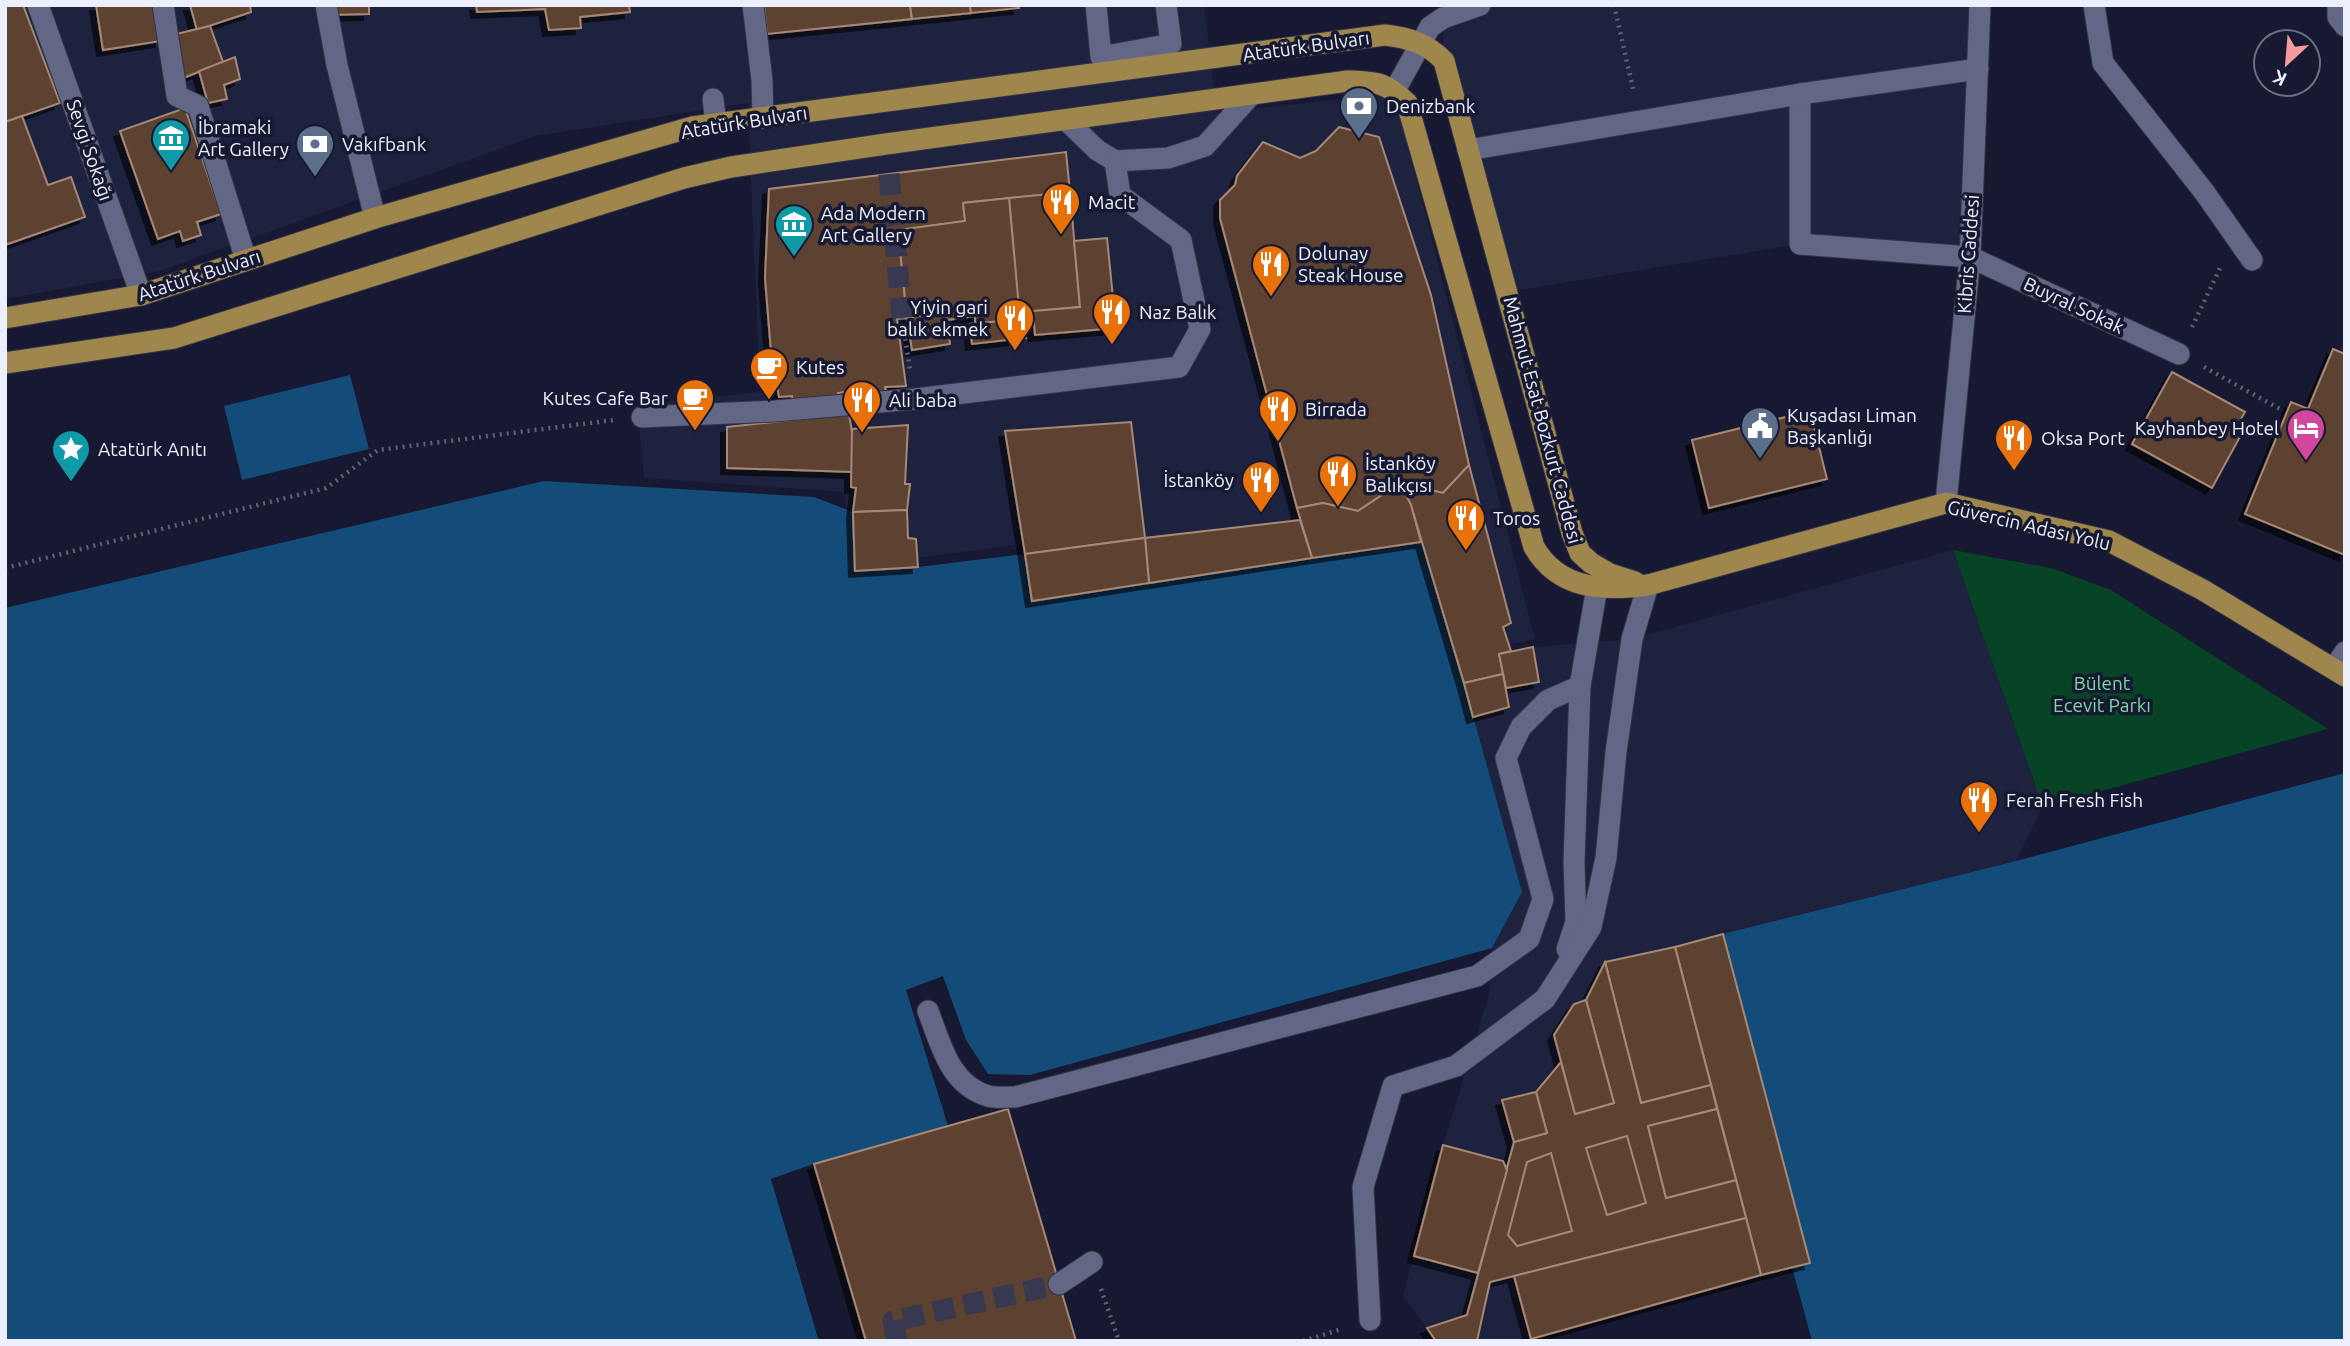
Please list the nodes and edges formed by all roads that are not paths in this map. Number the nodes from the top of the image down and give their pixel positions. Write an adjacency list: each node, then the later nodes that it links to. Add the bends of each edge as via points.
1 (38, 5): 25 (street, Sevgi Sokağı)
2 (163, 5): 23 (street, via 177,96 198,106)
3 (327, 5): 21 (street)
4 (753, 5): 16 (street)
5 (1096, 5): 6 (street, via 1101,57 1171,44)
6 (1166, 5)
7 (1480, 5): 10 (street, via 1443,18)
8 (1980, 5): 11 (street, Kibris Caddesi)
9 (2094, 5): 24 (street, via 2102,63)
10 (1420, 43): 12 (street); 16 (main road, Atatürk Bulvarı, via 1385,35); 19 (main road, Mahmut Esat Bozkurt Caddesi, via 1444,61)
11 (1978, 69): 13 (street); 22 (street, Kibris Caddesi)
12 (1395, 90): 14 (main road, via 1380,82 1348,81); 32 (main road, Mahmut Esat Bozkurt Caddesi, via 1407,103 1534,547 1544,564 1565,578)
13 (1800, 94): 19 (street); 22 (street, via 1800,244)
14 (1250, 96): 17 (main road); 20 (street, via 1205,146 1168,158)
15 (713, 99): 18 (street)
16 (763, 118): 18 (main road, Atatürk Bulvarı)
17 (1066, 120): 20 (street); 28 (main road, via 744,165 684,178 174,338)
18 (716, 124): 21 (main road, Atatürk Bulvarı)
19 (1468, 150): 31 (main road, Mahmut Esat Bozkurt Caddesi, via 1580,553 1609,574)
20 (1115, 161): 29 (street, via 1120,195 1181,240 1200,329 1179,367 915,399)
21 (375, 218): 23 (main road, Atatürk Bulvarı)
22 (1969, 257): 27 (street, Buyral Sokak); 30 (street, Kibris Caddesi)
23 (246, 260): 25 (main road, Atatürk Bulvarı)
24 (2252, 260)
25 (141, 295): 26 (main road, Atatürk Bulvarı)
26 (5, 318)
27 (2179, 354)
28 (5, 363)
29 (642, 417)
30 (1946, 503): 31 (main road, Güvercin Adası Yolu); 33 (main road, Güvercin Adası Yolu, via 2109,541)
31 (1648, 585): 32 (main road, Mahmut Esat Bozkurt Caddesi); 35 (street, via 1632,639 1606,858 1591,927)
32 (1597, 587): 34 (street)
33 (2341, 666)
34 (1580, 686): 35 (street, via 1576,922); 36 (street, via 1548,700 1521,727 1506,758 1543,899 1529,939 1477,976 1015,1097 989,1097 950,1069)
35 (1556, 982): 39 (street, via 1545,999 1456,1066 1393,1086 1363,1188)
36 (928, 1011)
37 (1092, 1262): 38 (street)
38 (1059, 1284)
39 (1370, 1320)

